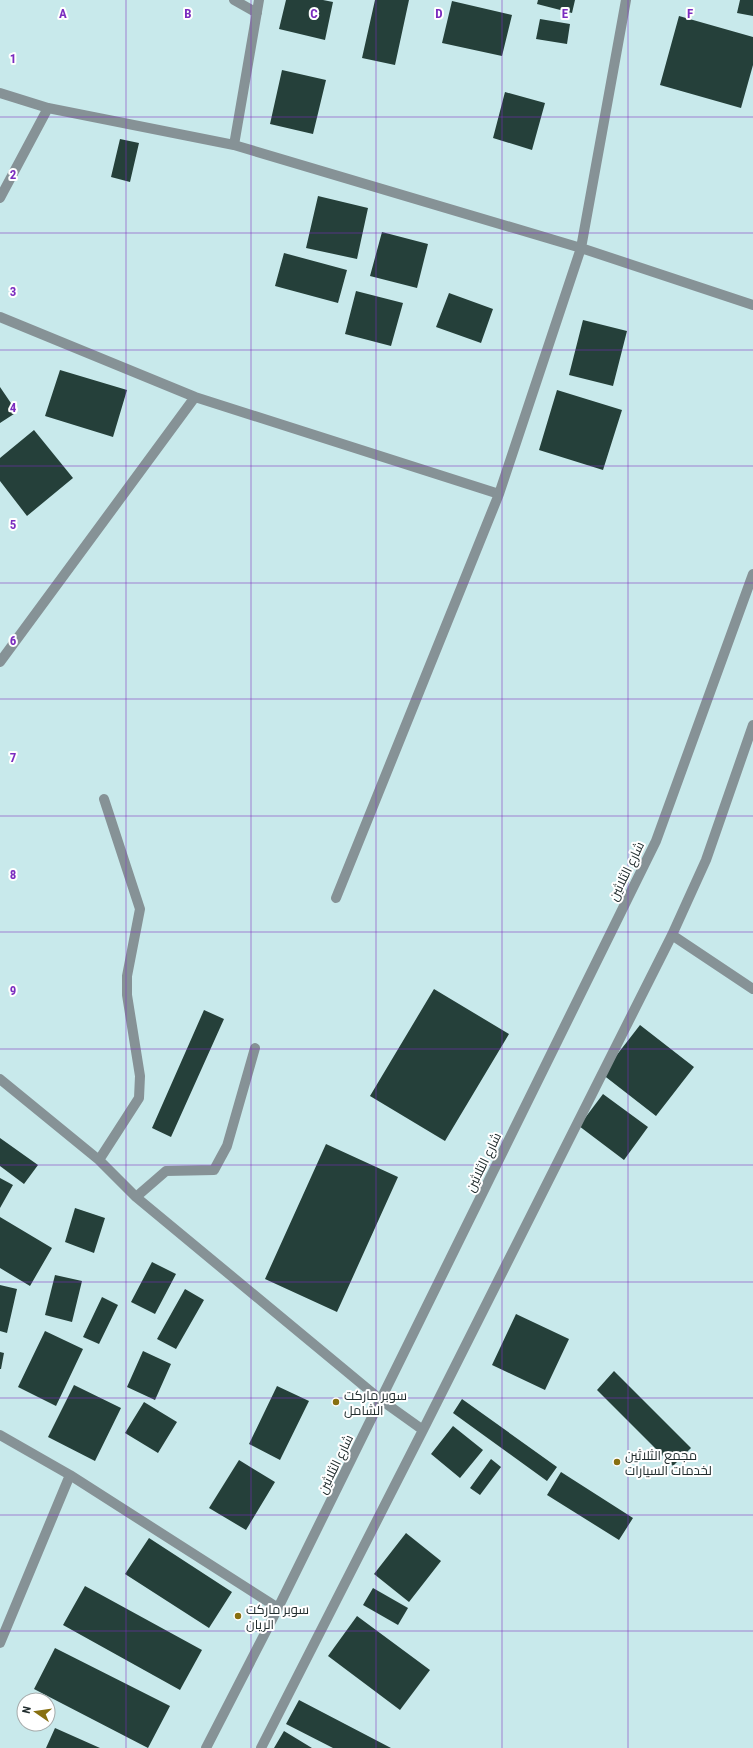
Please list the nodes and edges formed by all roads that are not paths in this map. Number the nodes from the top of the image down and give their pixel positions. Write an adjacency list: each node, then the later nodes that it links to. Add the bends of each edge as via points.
1 (234, 0): 4 (street)
2 (259, 0): 4 (street)
3 (626, 0): 9 (street)
4 (256, 14): 7 (street)
5 (0, 93): 6 (street)
6 (48, 108): 7 (street); 8 (street)
7 (234, 145): 9 (street)
8 (0, 198)
9 (581, 248): 10 (street); 13 (street)
10 (753, 305)
11 (0, 317): 12 (street)
12 (195, 396): 13 (street); 15 (street)
13 (498, 494): 18 (street)
14 (753, 574): 25 (street, شارع الثلاثين, via 656,841)
15 (0, 662)
16 (753, 725): 19 (street, via 706,860)
17 (104, 800): 23 (street, via 140,909 127,976 127,995 140,1076 139,1098)
18 (336, 898)
19 (672, 935): 20 (street); 26 (street)
20 (753, 989)
21 (255, 1048): 24 (street, via 227,1146 214,1170 166,1171)
22 (0, 1079): 23 (street)
23 (99, 1160): 24 (street)
24 (136, 1196): 25 (street)
25 (381, 1400): 26 (street); 29 (street, شارع الثلاثين)
26 (423, 1430): 32 (street)
27 (0, 1435): 28 (street)
28 (70, 1475): 29 (street); 30 (street)
29 (278, 1608): 31 (street, شارع الثلاثين)
30 (0, 1643)
31 (206, 1748)
32 (261, 1748)

